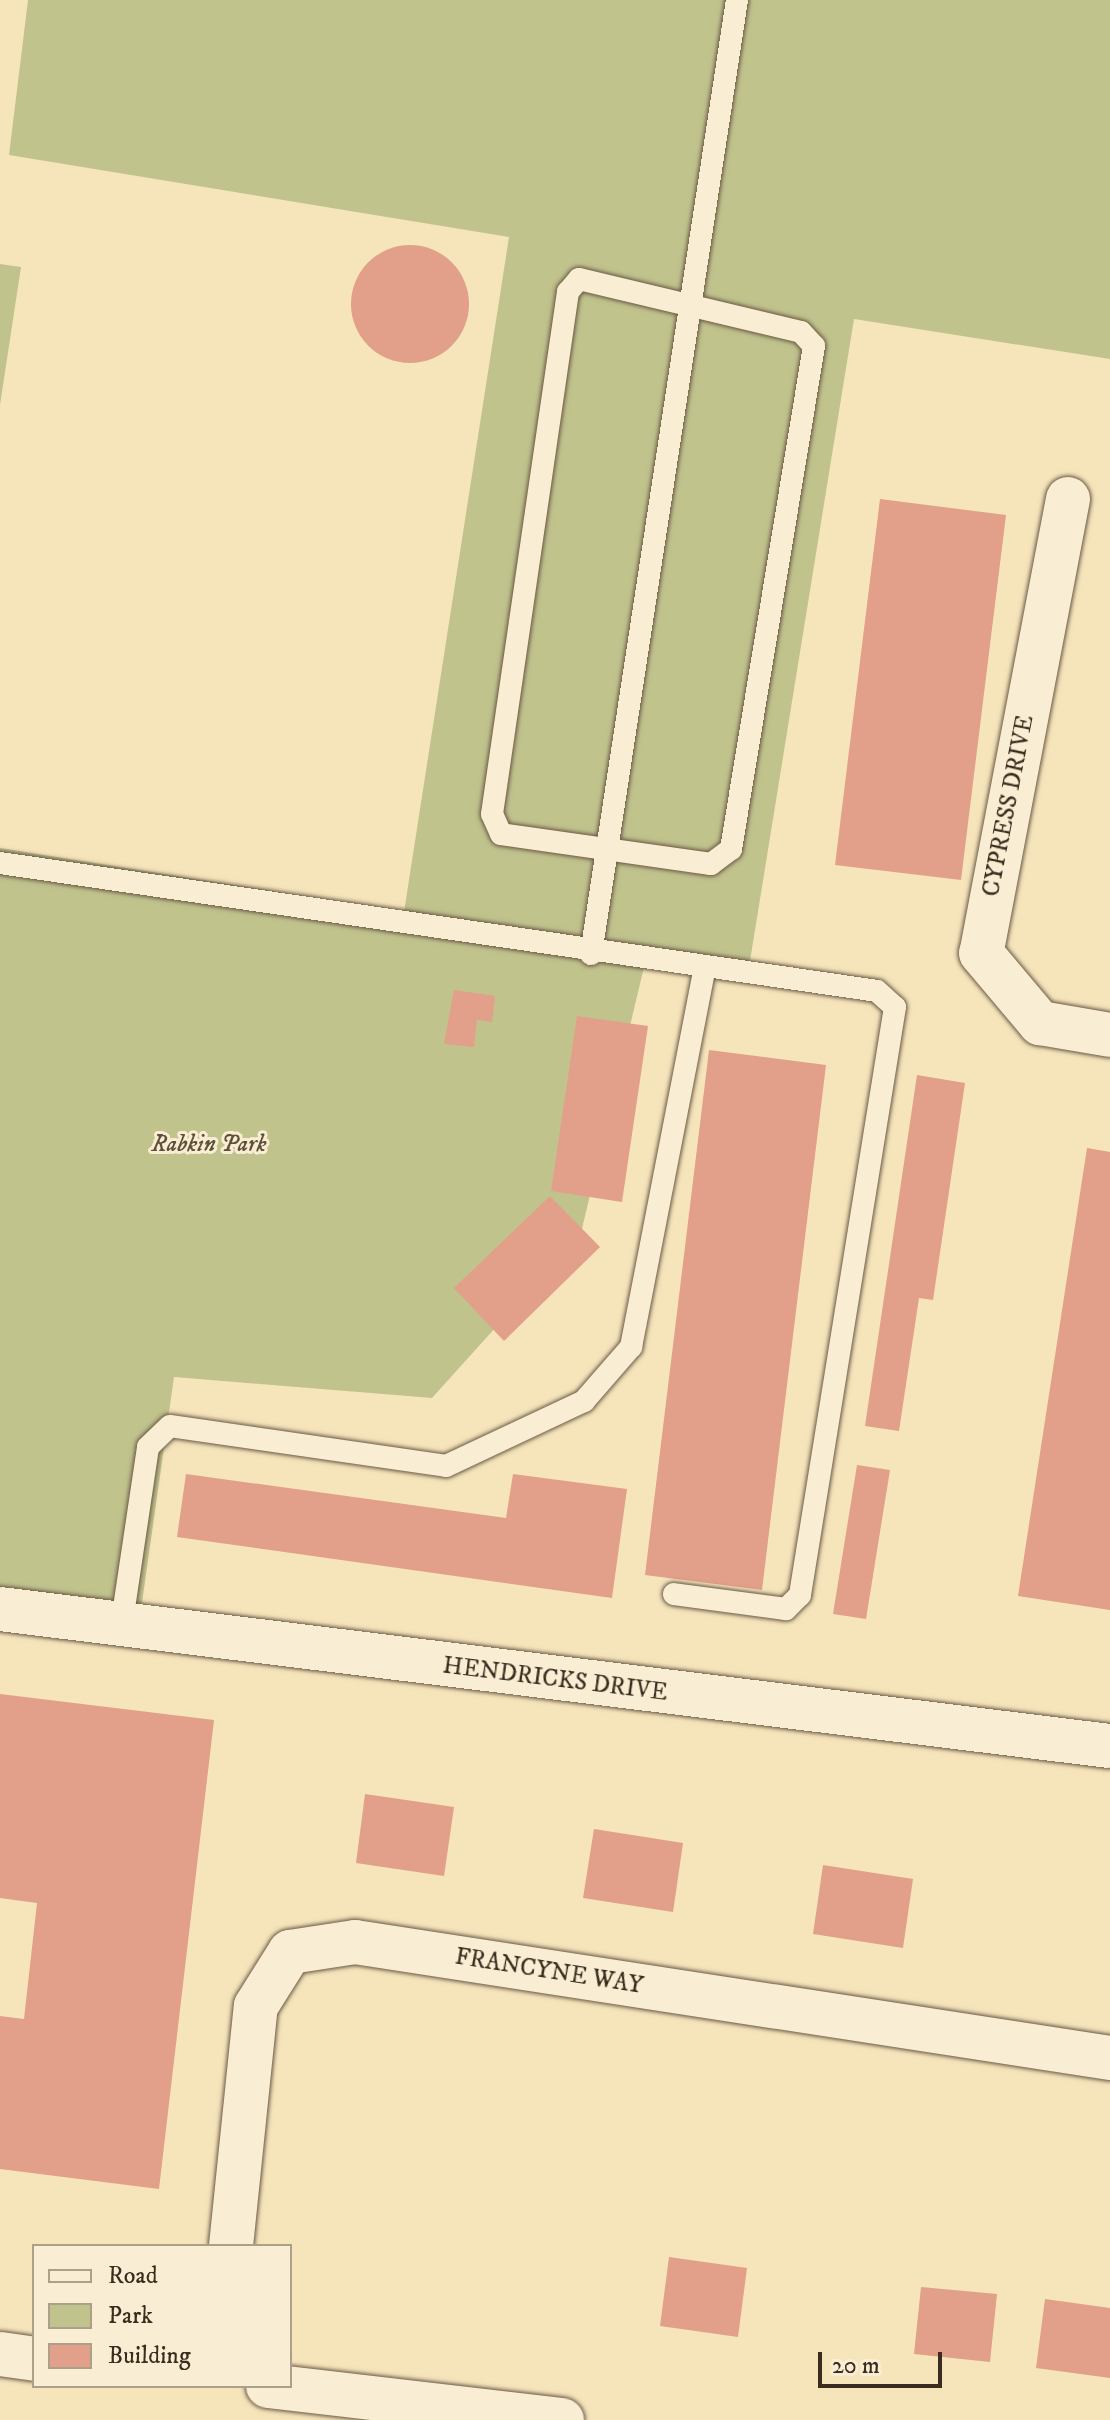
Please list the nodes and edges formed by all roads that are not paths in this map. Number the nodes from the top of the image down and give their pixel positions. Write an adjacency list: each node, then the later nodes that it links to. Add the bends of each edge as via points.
1 (737, 0): 2 (lane)
2 (693, 303): 4 (lane); 4 (lane, via 801,332 814,346 731,849 711,864); 4 (lane, via 579,279 568,292 492,814 501,834)
3 (1068, 499): 8 (street, CYPRESS DRIVE, via 981,953 1040,1023)
4 (609, 851): 6 (lane)
5 (0, 863): 6 (lane)
6 (591, 954): 7 (lane)
7 (704, 971): 9 (lane, via 877,991 895,1007 800,1595 786,1609); 11 (lane, via 631,1347 584,1401 446,1466 170,1426 148,1447)
8 (1110, 1035)
9 (674, 1594)
10 (0, 1609): 11 (street, HENDRICKS DRIVE)
11 (121, 1628): 12 (street, HENDRICKS DRIVE)
12 (1110, 1746)
13 (1110, 2058): 14 (street, FRANCYNE WAY, via 355,1942 290,1952 256,2006)
14 (231, 2244)
15 (0, 2354): 16 (street)
16 (32, 2359)
17 (285, 2388): 18 (street)
18 (562, 2420)

